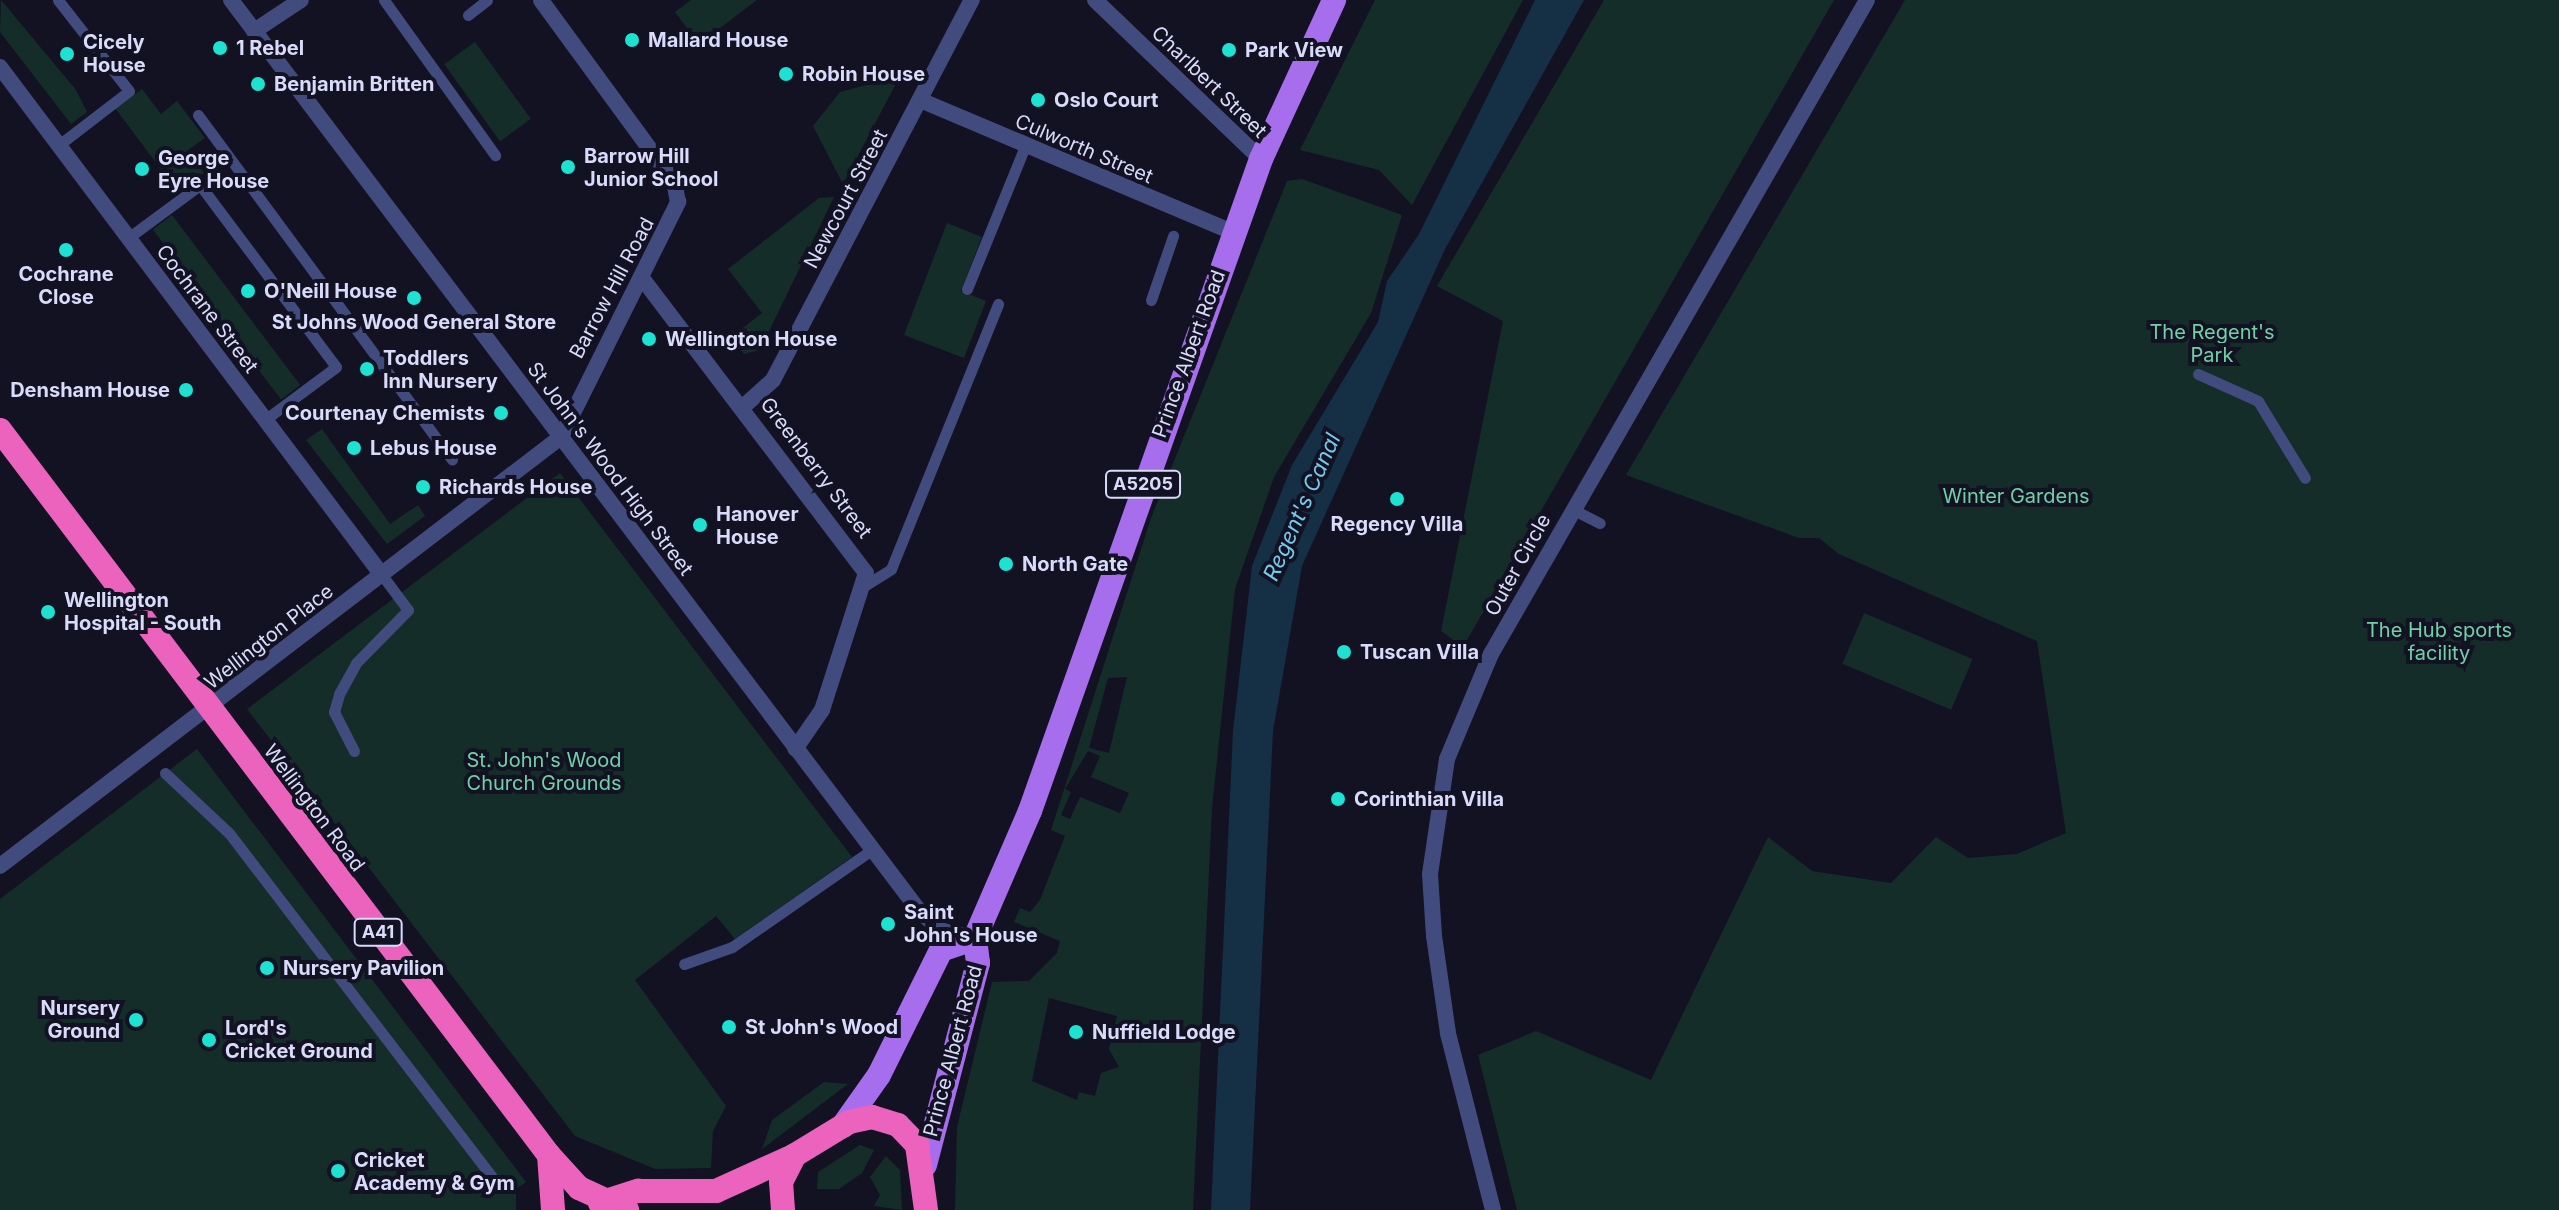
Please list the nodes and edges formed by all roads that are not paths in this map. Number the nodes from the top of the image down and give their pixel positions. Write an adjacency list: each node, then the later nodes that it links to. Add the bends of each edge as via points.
1 (58, 0): 16 (lane, via 129,91)
2 (231, 0): 12 (street, St John's Wood High Street)
3 (301, 0): 12 (street)
4 (384, 0): 18 (lane)
5 (487, 0): 11 (lane)
6 (541, 0): 23 (street, Barrow Hill Road, via 674,182 678,202)
7 (972, 0): 14 (street, Newcourt Street)
8 (1095, 0): 19 (street, Charlbert Street)
9 (1334, 0): 19 (main road, Prince Albert Road / A5205)
10 (1867, 0): 36 (street, Outer Circle)
11 (468, 15)
12 (254, 31): 31 (street, St John's Wood High Street)
13 (0, 67): 16 (street, Cochrane Street)
14 (920, 100): 17 (street, Culworth Street); 28 (street, Newcourt Street, via 773,380)
15 (198, 115): 32 (lane)
16 (59, 145): 22 (street, Cochrane Street)
17 (1025, 146): 20 (street, Culworth Street); 24 (lane)
18 (495, 155)
19 (1261, 159): 20 (main road, Prince Albert Road / A5205)
20 (1233, 232): 46 (main road, Prince Albert Road / A5205, via 1030,811)
21 (1173, 236): 25 (lane)
22 (128, 238): 29 (street, Cochrane Street); 29 (lane, via 200,185 336,367)
23 (642, 278): 28 (street, Greenberry Street); 31 (street, Barrow Hill Road)
24 (967, 289)
25 (1151, 300)
26 (998, 304): 39 (lane, via 891,569)
27 (2198, 374): 33 (lane, via 2258,401)
28 (743, 407): 39 (street, Greenberry Street, via 861,560)
29 (266, 419): 38 (street, Cochrane Street)
30 (0, 430): 40 (highway, Wellington Road / A41)
31 (561, 437): 35 (street, Wellington Place); 41 (street, St John's Wood High Street)
32 (452, 459)
33 (2305, 478)
34 (470, 484): 35 (lane)
35 (480, 499): 38 (street, Wellington Place)
36 (1572, 509): 37 (lane); 57 (street, Outer Circle, via 1479,677 1447,759 1436,816 1434,936 1448,1033)
37 (1600, 523)
38 (382, 575): 40 (street, Wellington Place); 42 (lane, via 408,610 356,663 339,694 334,712)
39 (864, 586): 41 (street, via 822,710)
40 (210, 708): 45 (street, Wellington Place); 49 (highway, Wellington Road / A41)
41 (795, 749): 44 (street, St John's Wood High Street)
42 (354, 751)
43 (165, 773): 52 (lane, via 229,833)
44 (873, 849): 46 (street, St John's Wood High Street, via 920,912 943,931); 47 (lane, via 732,947)
45 (0, 866)
46 (975, 938): 48 (main road, Prince Albert Road, via 941,950 879,1075); 51 (main road, Prince Albert Road / A5205, via 978,963)
47 (684, 964)
48 (843, 1126): 50 (highway, A41); 51 (highway, A41, via 872,1117 898,1125)
49 (549, 1155): 53 (highway, Wellington Road / A41); 54 (highway)
50 (795, 1155): 53 (highway, Wellington Road / A41, via 716,1191 638,1191); 55 (highway, via 781,1182)
51 (925, 1165): 56 (highway)
52 (491, 1176)
53 (606, 1207)
54 (553, 1210)
55 (783, 1210)
56 (926, 1210)
57 (1493, 1210)

